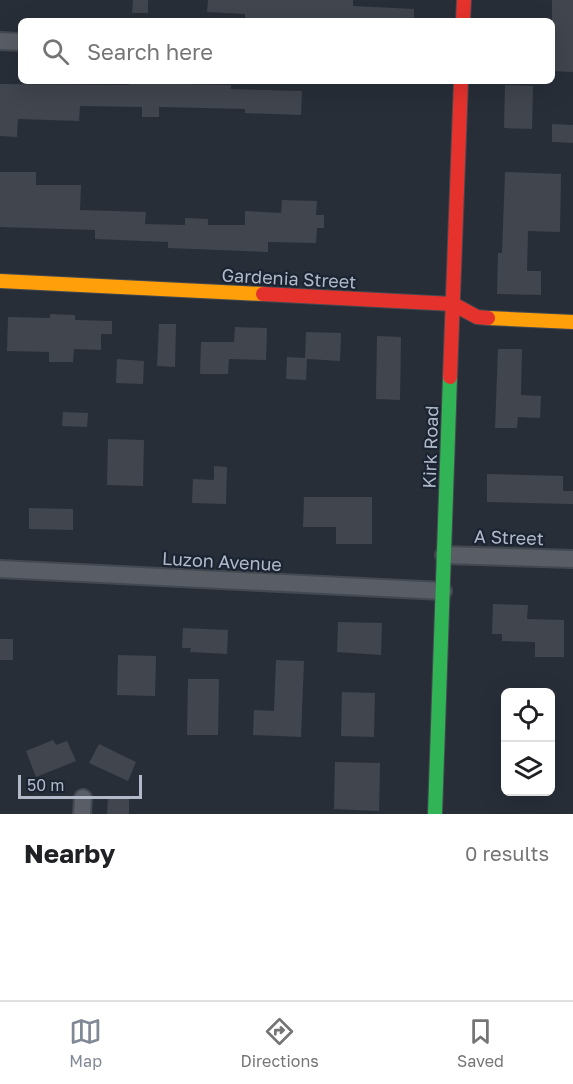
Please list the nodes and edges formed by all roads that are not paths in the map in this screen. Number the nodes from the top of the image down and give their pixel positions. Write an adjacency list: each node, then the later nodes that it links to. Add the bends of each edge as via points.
1 (464, 0): 2 (street)
2 (463, 18)
3 (0, 41): 4 (street)
4 (18, 42)
5 (461, 84): 7 (street, Kirk Road)
6 (0, 281): 7 (street, Gardenia Street)
7 (453, 304): 8 (street, Gardenia Street, via 477,317); 9 (street, Kirk Road)
8 (573, 322)
9 (444, 555): 10 (street, A Street); 12 (street, Kirk Road)
10 (573, 559)
11 (0, 570): 12 (street, Luzon Avenue)
12 (443, 591): 13 (street, Kirk Road)
13 (435, 814)

